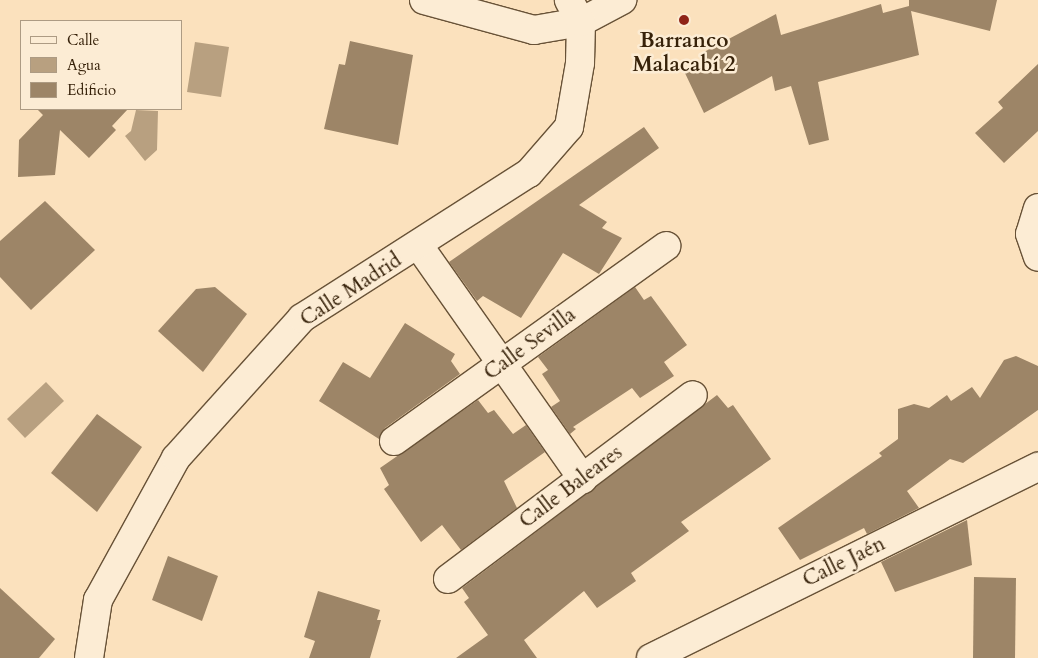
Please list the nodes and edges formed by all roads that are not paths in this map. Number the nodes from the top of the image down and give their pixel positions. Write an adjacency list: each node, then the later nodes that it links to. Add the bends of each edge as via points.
1 (424, 0): 3 (street, via 534,30)
2 (622, 0): 3 (street)
3 (575, 11): 5 (street, Calle Madrid, via 580,63 569,127 529,173)
4 (1038, 208): 7 (street, via 1030,234)
5 (419, 246): 8 (street); 14 (street, Calle Madrid, via 302,318 176,458 98,600)
6 (666, 246): 8 (street, Calle Sevilla)
7 (1038, 257)
8 (502, 365): 10 (street, Calle Sevilla); 12 (street)
9 (693, 395): 12 (street, Calle Baleares)
10 (394, 442)
11 (1038, 467): 15 (street, Calle Jaén)
12 (583, 479): 13 (street, Calle Baleares)
13 (448, 579)
14 (89, 658)
15 (651, 658)

